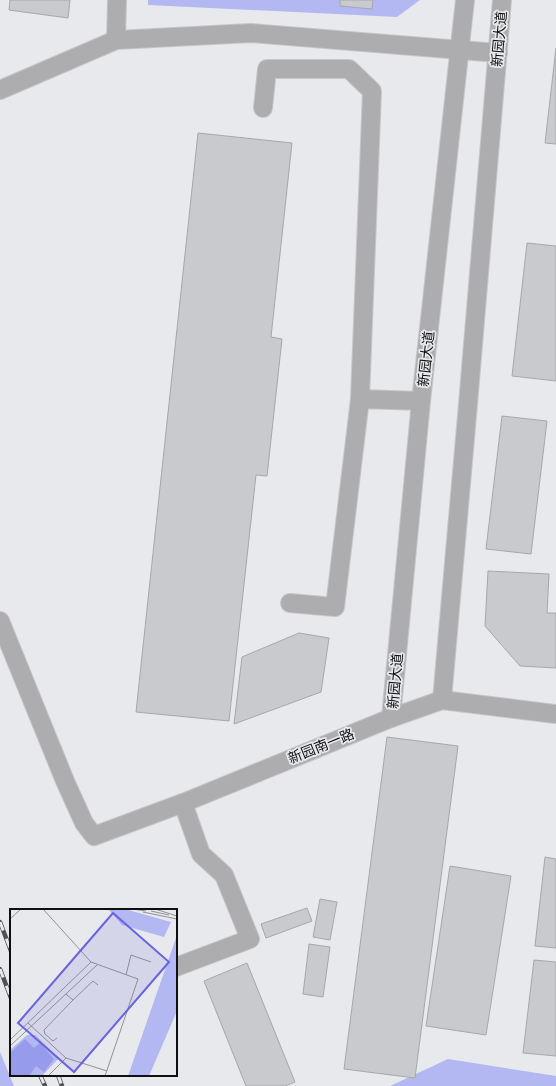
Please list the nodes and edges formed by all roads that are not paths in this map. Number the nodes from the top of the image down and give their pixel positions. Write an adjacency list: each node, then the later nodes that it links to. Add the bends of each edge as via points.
1 (117, 0): 4 (street)
2 (465, 0): 5 (street, 新园大道)
3 (502, 0): 6 (street, 新园大道)
4 (116, 40): 5 (street, via 251,32); 7 (street)
5 (459, 50): 6 (street); 10 (street, 新园大道)
6 (498, 53): 13 (street, 新园大道)
7 (0, 90)
8 (263, 108): 9 (street, via 267,69 349,69 372,91)
9 (360, 399): 10 (street); 11 (street, via 335,607)
10 (422, 401): 15 (street, 新园大道)
11 (290, 603)
12 (0, 621): 16 (street, 新园南一路, via 65,781 84,823 94,836)
13 (442, 700): 14 (street, 新园南一路); 15 (street, 新园南一路)
14 (556, 714)
15 (391, 718): 16 (street, 新园南一路)
16 (183, 803): 17 (street, via 201,854 224,875 250,938)
17 (177, 967)

